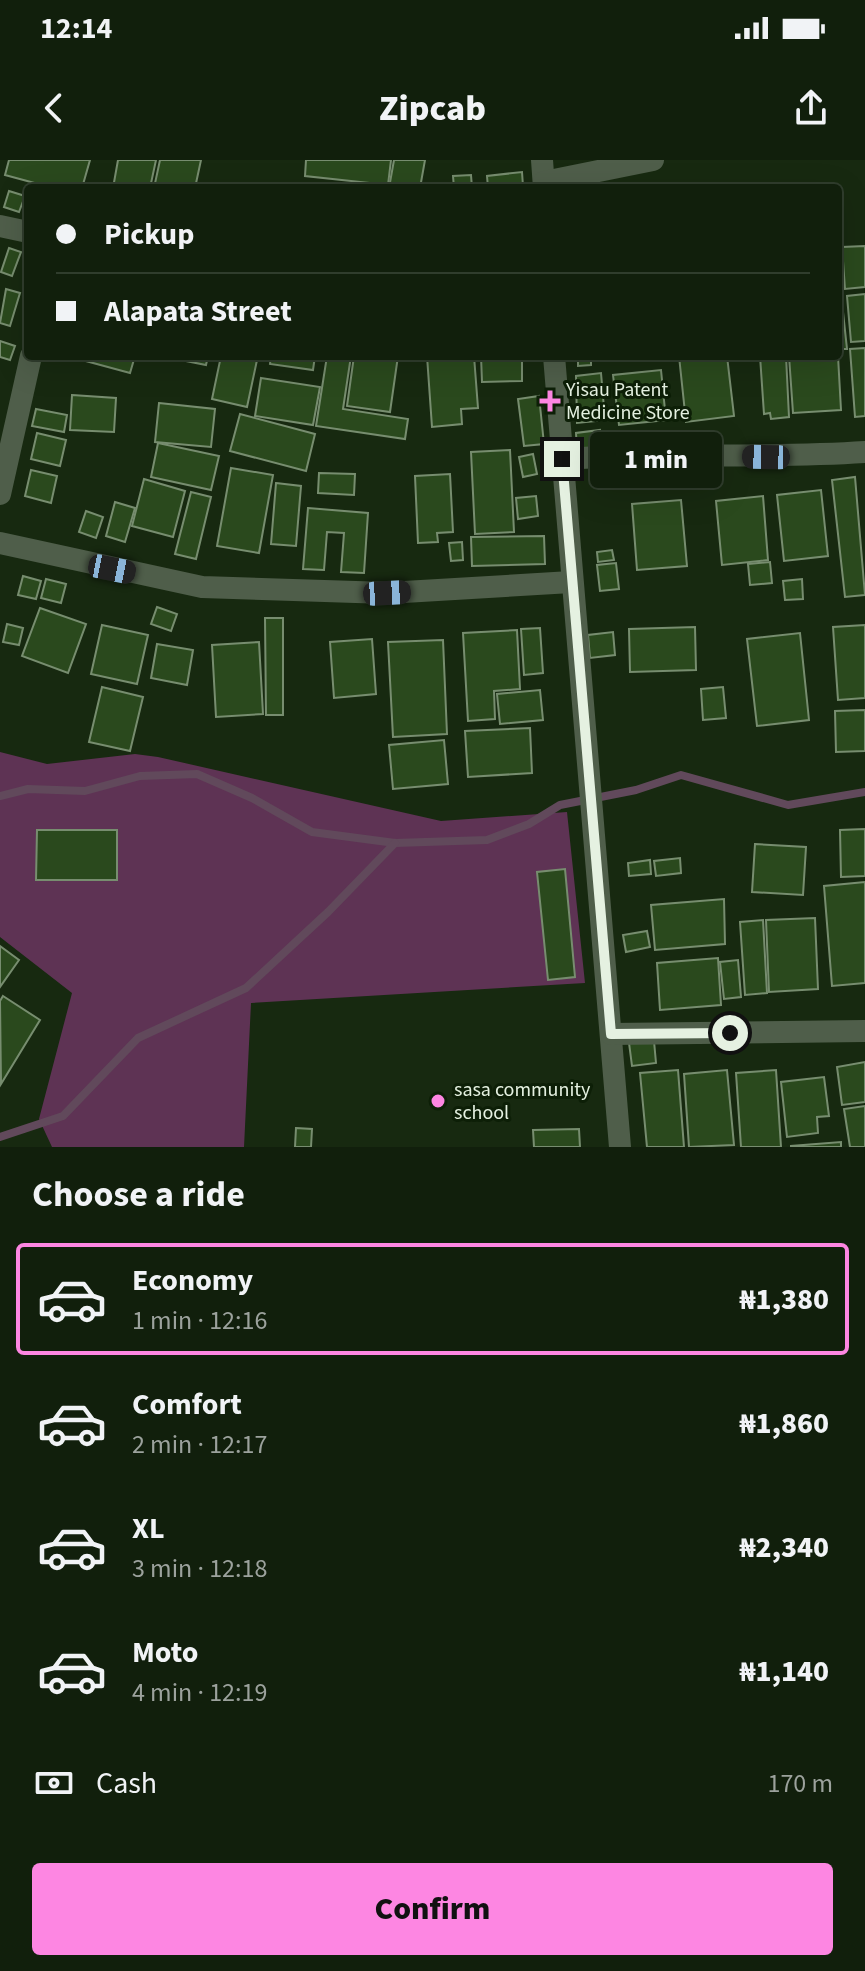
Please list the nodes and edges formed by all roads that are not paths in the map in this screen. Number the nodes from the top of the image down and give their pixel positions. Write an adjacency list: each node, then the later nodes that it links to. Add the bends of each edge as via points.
1 (653, 160): 2 (street)
2 (544, 177)
3 (0, 226): 4 (street)
4 (24, 231)
5 (30, 360): 9 (street)
6 (554, 360): 8 (street)
7 (865, 452): 8 (street, via 792,457 641,453)
8 (562, 459): 11 (street)
9 (0, 494)
10 (0, 543): 11 (street, via 202,587 387,593)
11 (571, 582): 13 (street)
12 (865, 1031): 13 (street)
13 (611, 1034): 14 (street)
14 (620, 1147)

